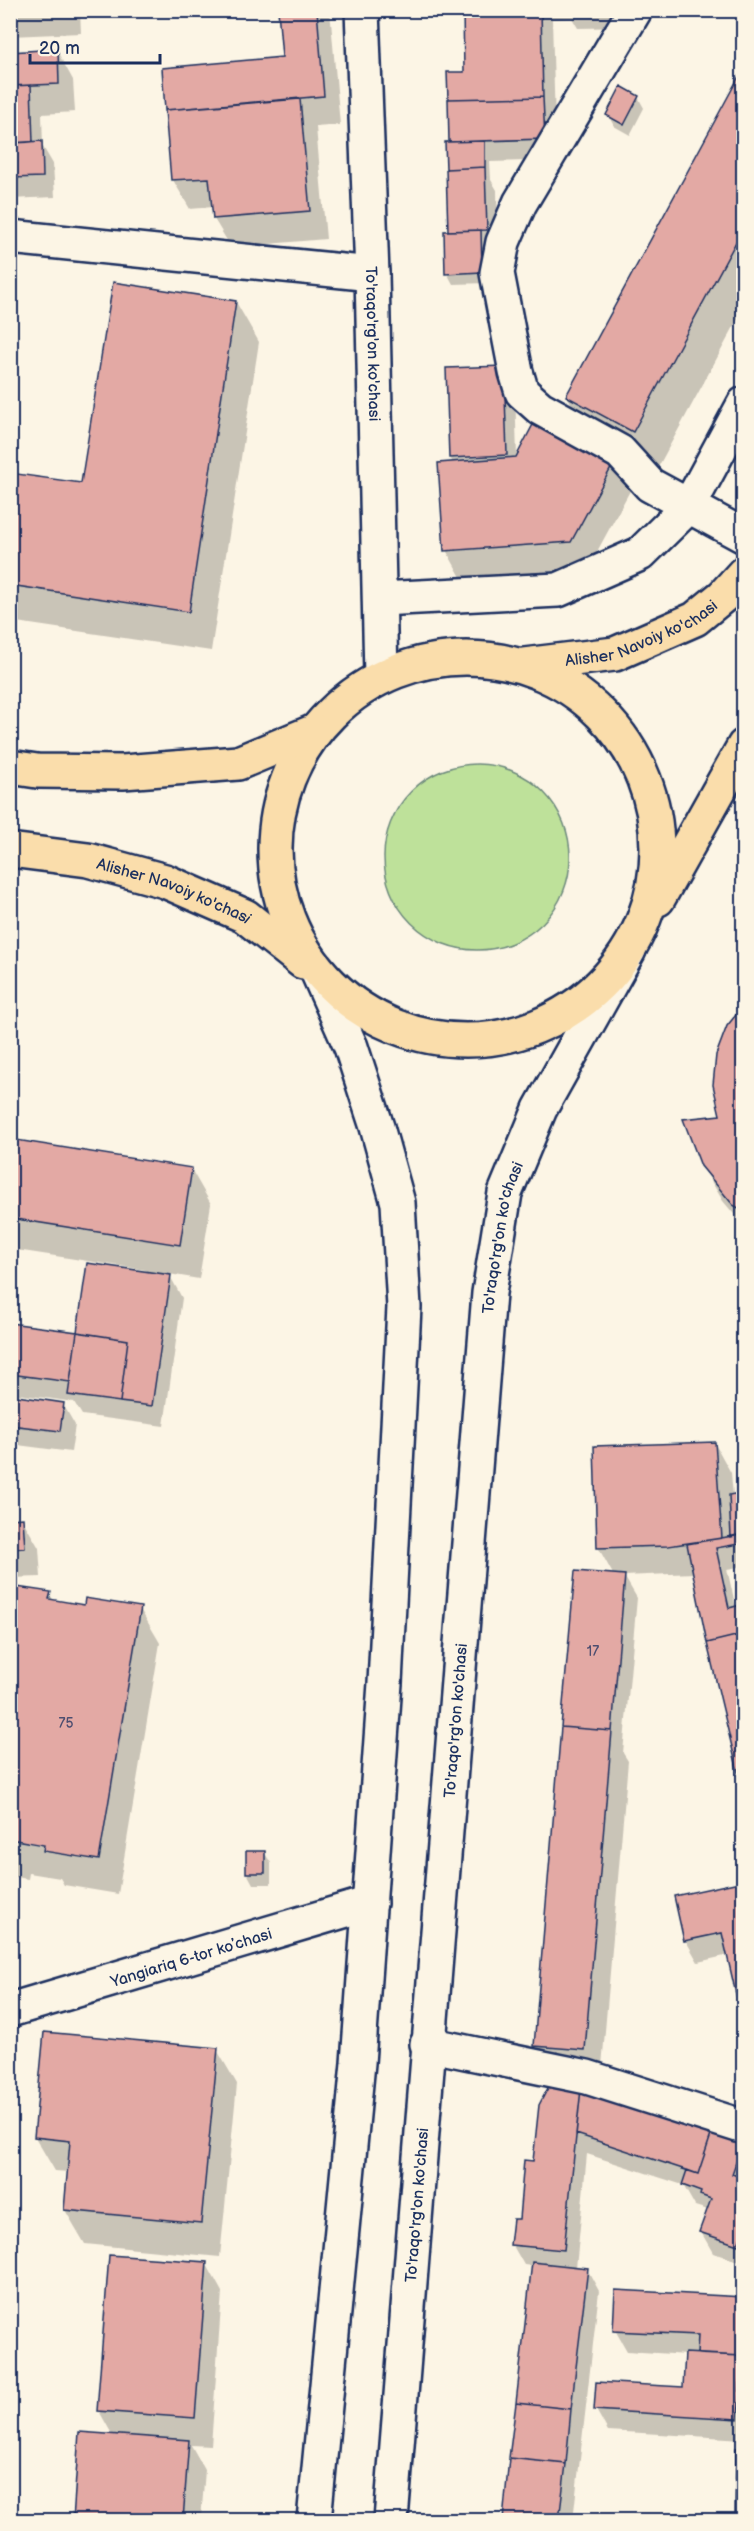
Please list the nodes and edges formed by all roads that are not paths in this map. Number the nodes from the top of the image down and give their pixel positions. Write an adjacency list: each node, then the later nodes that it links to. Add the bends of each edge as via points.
1 (362, 10): 4 (main road, To'raqo'rg'on ko'chasi)
2 (635, 10): 6 (main road, via 520,203 502,242 497,273 522,392 540,408 620,452 650,485)
3 (10, 237): 4 (main road)
4 (372, 274): 9 (main road, To'raqo'rg'on ko'chasi)
5 (744, 405): 6 (main road)
6 (689, 506): 7 (main road); 9 (main road, via 640,554 558,590)
7 (744, 536)
8 (744, 573): 10 (main road, Alisher Navoiy ko'chasi, via 694,619 615,654)
9 (380, 599): 11 (main road, To'raqo'rg'on ko'chasi)
10 (524, 665): 11 (main road, via 473,656 421,662); 16 (main road, via 585,699 618,731 646,782 658,839 653,897)
11 (381, 677): 12 (main road, via 345,700)
12 (315, 731): 14 (main road, via 238,763 123,772); 17 (main road, via 284,788 273,853 285,917)
13 (744, 746): 16 (main road)
14 (10, 767)
15 (10, 850): 17 (main road, Alisher Navoiy ko'chasi, via 88,860 165,881 245,916)
16 (630, 950): 17 (main road, via 590,996 547,1023 479,1042 419,1037 363,1013); 20 (main road, To'raqo'rg'on ko'chasi, via 540,1109 505,1193 489,1293)
17 (318, 973): 18 (main road, via 351,1047 398,1203 404,1307)
18 (370, 1903): 19 (main road, Yangiаriq 6-tor koʼchasi); 22 (main road)
19 (10, 2010)
20 (427, 2044): 21 (main road, via 587,2077); 23 (main road, To'raqo'rg'on ko'chasi)
21 (744, 2127)
22 (314, 2520)
23 (391, 2520)

